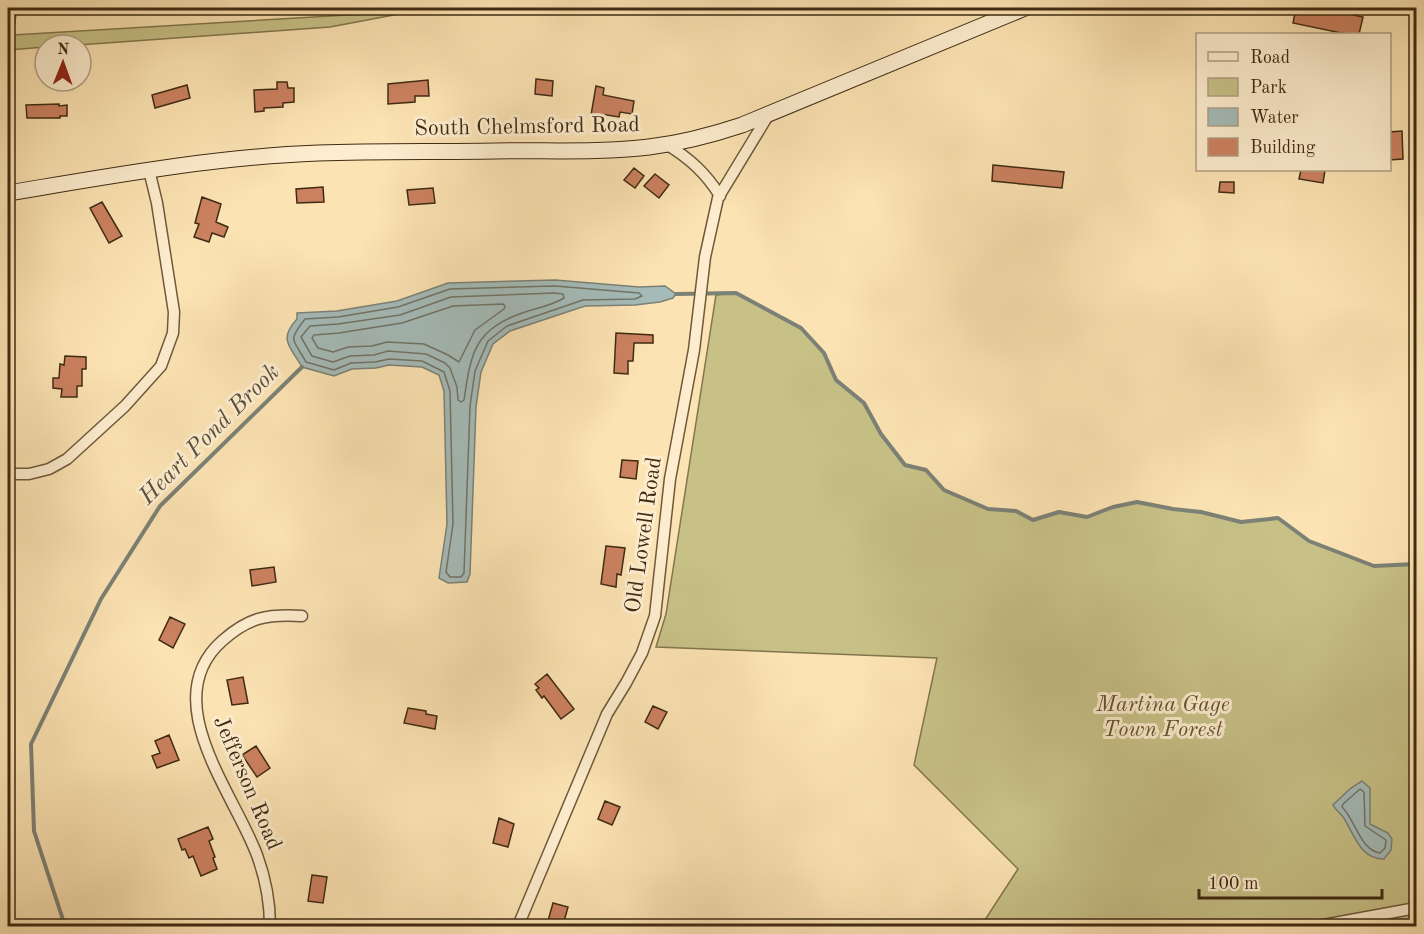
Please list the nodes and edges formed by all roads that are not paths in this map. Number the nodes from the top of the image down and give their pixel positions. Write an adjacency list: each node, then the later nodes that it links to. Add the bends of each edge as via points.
1 (1025, 8): 2 (main road, South Chelmsford Road)
2 (769, 114): 3 (main road, South Chelmsford Road, via 714,134); 6 (street, Old Lowell Road)
3 (666, 144): 4 (main road, South Chelmsford Road, via 560,152 298,154); 6 (street, via 699,168)
4 (149, 170): 5 (main road, South Chelmsford Road); 7 (street, via 174,312 173,333 161,366 125,406 67,459 49,469)
5 (8, 194)
6 (720, 196): 11 (street, Old Lowell Road, via 705,257 694,350 670,479 655,615 642,653 607,714)
7 (8, 474)
8 (302, 616): 10 (street, Jefferson Road, via 263,616 231,634 206,662 195,699 201,736 260,864)
9 (1416, 908): 12 (street)
10 (270, 927)
11 (518, 927)
12 (1318, 927)

